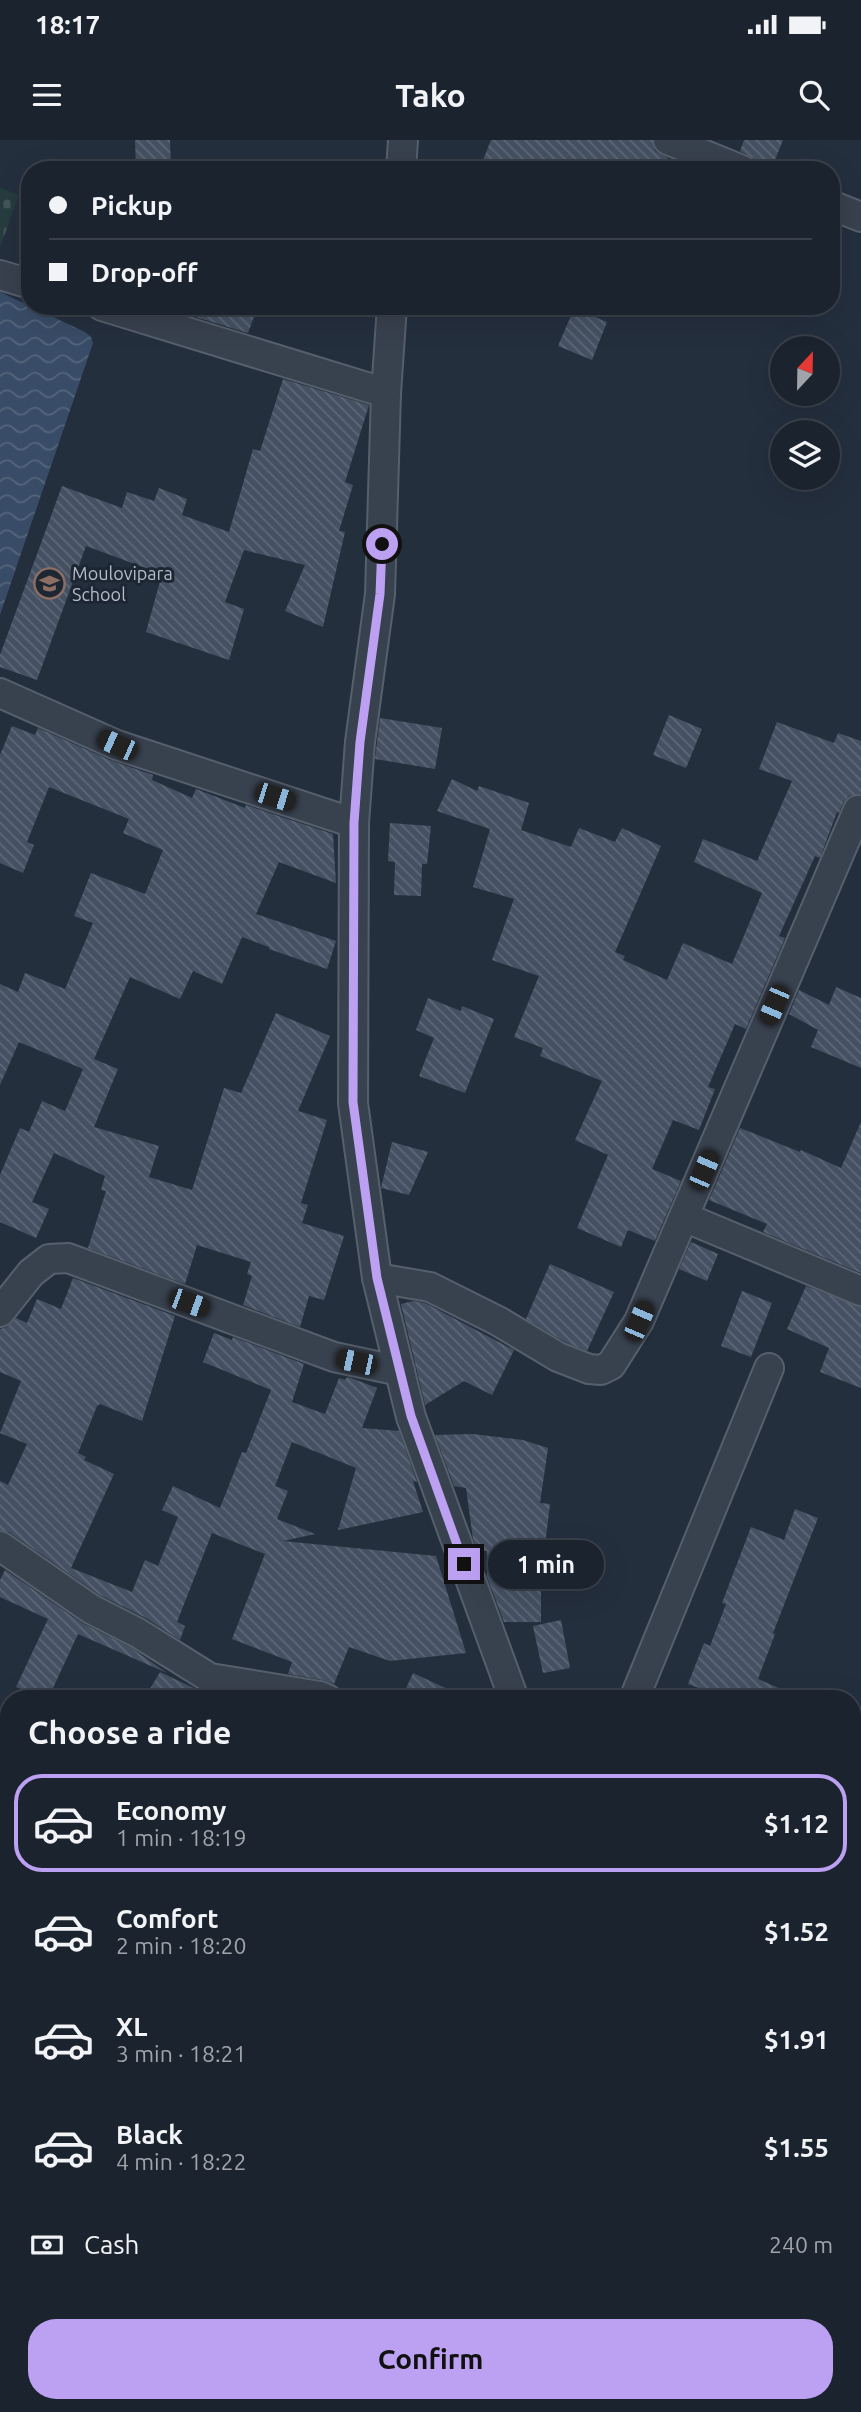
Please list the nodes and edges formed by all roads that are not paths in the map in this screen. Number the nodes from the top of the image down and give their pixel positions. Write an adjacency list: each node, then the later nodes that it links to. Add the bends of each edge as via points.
1 (403, 140): 3 (street)
2 (668, 140): 4 (street)
3 (402, 161)
4 (720, 161)
5 (840, 209): 6 (street)
6 (861, 217)
7 (0, 275): 8 (street)
8 (21, 281)
9 (131, 315): 11 (street)
10 (390, 315): 11 (street)
11 (386, 393): 14 (street, via 380,594)
12 (0, 693): 14 (street, via 117,745)
13 (858, 810): 15 (street)
14 (354, 823): 16 (street, via 353,1102)
15 (684, 1217): 16 (street, via 639,1321 611,1365 601,1370 558,1357 430,1287); 17 (street)
16 (377, 1278): 20 (street)
17 (861, 1291)
18 (0, 1312): 20 (street, via 31,1273 50,1259 68,1258 334,1357)
19 (769, 1368): 24 (street)
20 (400, 1371): 23 (street, via 411,1416)
21 (0, 1546): 22 (street, via 91,1609 210,1678)
22 (277, 1690)
23 (511, 1690)
24 (638, 1690)

